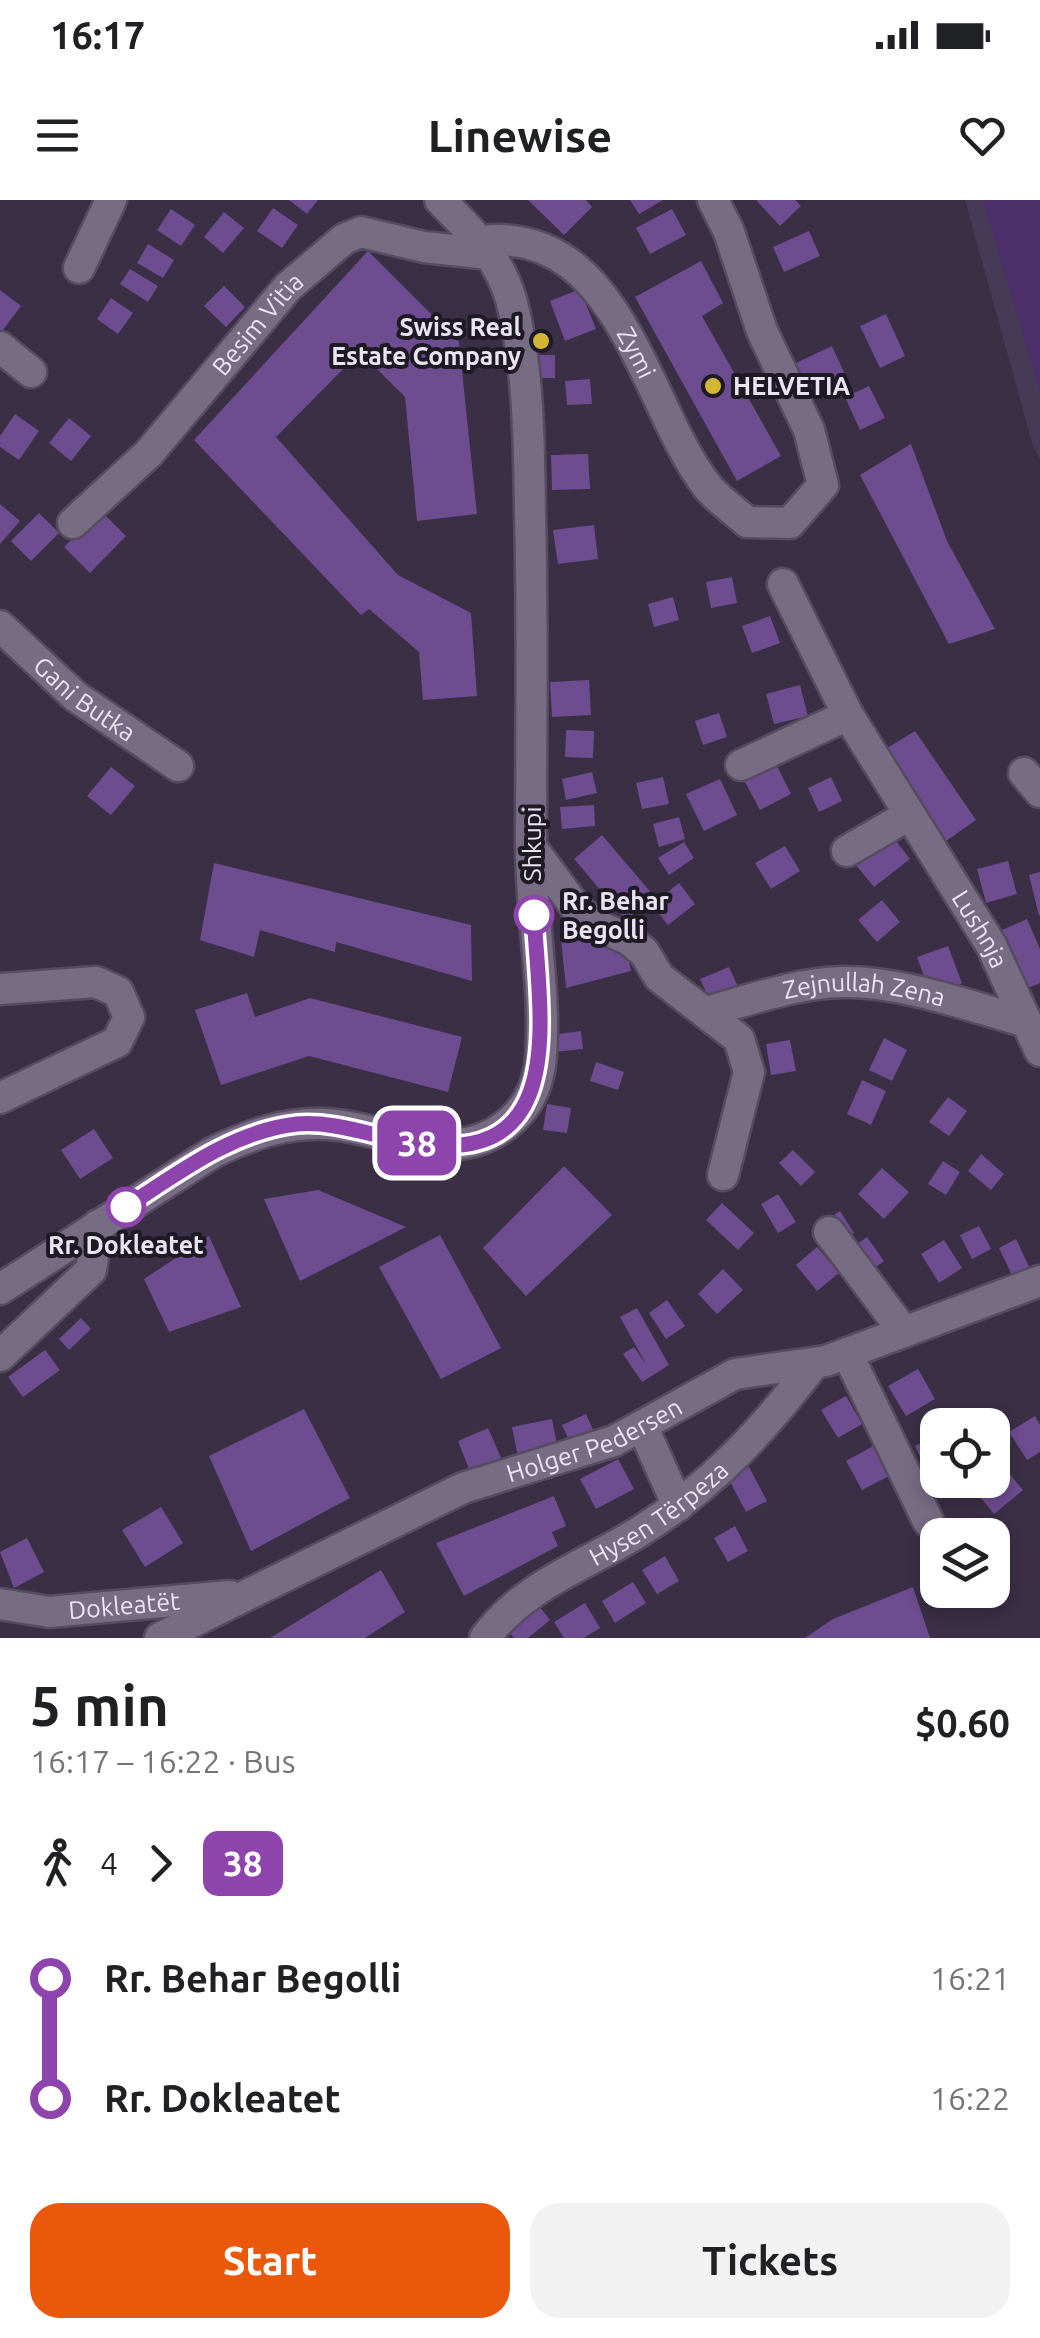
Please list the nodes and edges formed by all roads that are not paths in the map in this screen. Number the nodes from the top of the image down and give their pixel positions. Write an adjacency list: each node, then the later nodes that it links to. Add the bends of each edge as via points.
1 (111, 200): 5 (street)
2 (440, 200): 4 (street, Shkupi)
3 (713, 200): 4 (street, Zymi, via 762,332 810,430 823,485 790,523 747,522 707,486 627,332 578,268 505,239)
4 (486, 248): 8 (street, Besim Vitia, via 424,247 361,232 344,239 288,287 149,453); 15 (street, Shkupi, via 515,315 529,464)
5 (80, 268)
6 (0, 347): 7 (street)
7 (32, 372)
8 (74, 523)
9 (783, 584): 11 (street, Lushnja)
10 (0, 626): 13 (street, Gani Butka, via 75,696)
11 (848, 715): 12 (street); 14 (street, Lushnja)
12 (741, 765)
13 (178, 766)
14 (910, 814): 16 (street); 19 (street, Lushnja, via 991,945)
15 (531, 847): 18 (street, via 576,909 630,940 659,977); 23 (street, Shkupi, via 540,1058 527,1104 512,1120 468,1143 440,1145 331,1124 276,1128 212,1153)
16 (847, 851)
17 (0, 989): 21 (street, via 96,982 118,992 130,1018 117,1042)
18 (706, 1012): 19 (street, Zejnullah Zena, via 843,982 894,987); 22 (street, via 739,1039 750,1072)
19 (1023, 1021): 20 (street, Lushnja)
20 (1040, 1051)
21 (0, 1098)
22 (723, 1175)
23 (98, 1225): 26 (street, Shkupi); 29 (street, via 91,1270)
24 (829, 1232): 27 (street)
25 (1040, 1281): 27 (street, Holger Pedersen)
26 (0, 1289)
27 (904, 1332): 28 (street, Holger Pedersen)
28 (848, 1353): 30 (street, Holger Pedersen); 33 (street)
29 (0, 1356)
30 (813, 1365): 31 (street, Holger Pedersen, via 734,1374); 32 (street, Hysen Tërpeza, via 748,1446)
31 (643, 1428): 32 (street); 34 (street, Holger Pedersen, via 463,1488)
32 (678, 1506): 37 (street, Hysen Tërpeza, via 541,1583)
33 (927, 1518)
34 (250, 1596): 35 (street, Dokleatët, via 49,1612); 36 (street, Holger Pedersen)
35 (0, 1604)
36 (160, 1638)
37 (485, 1638)

